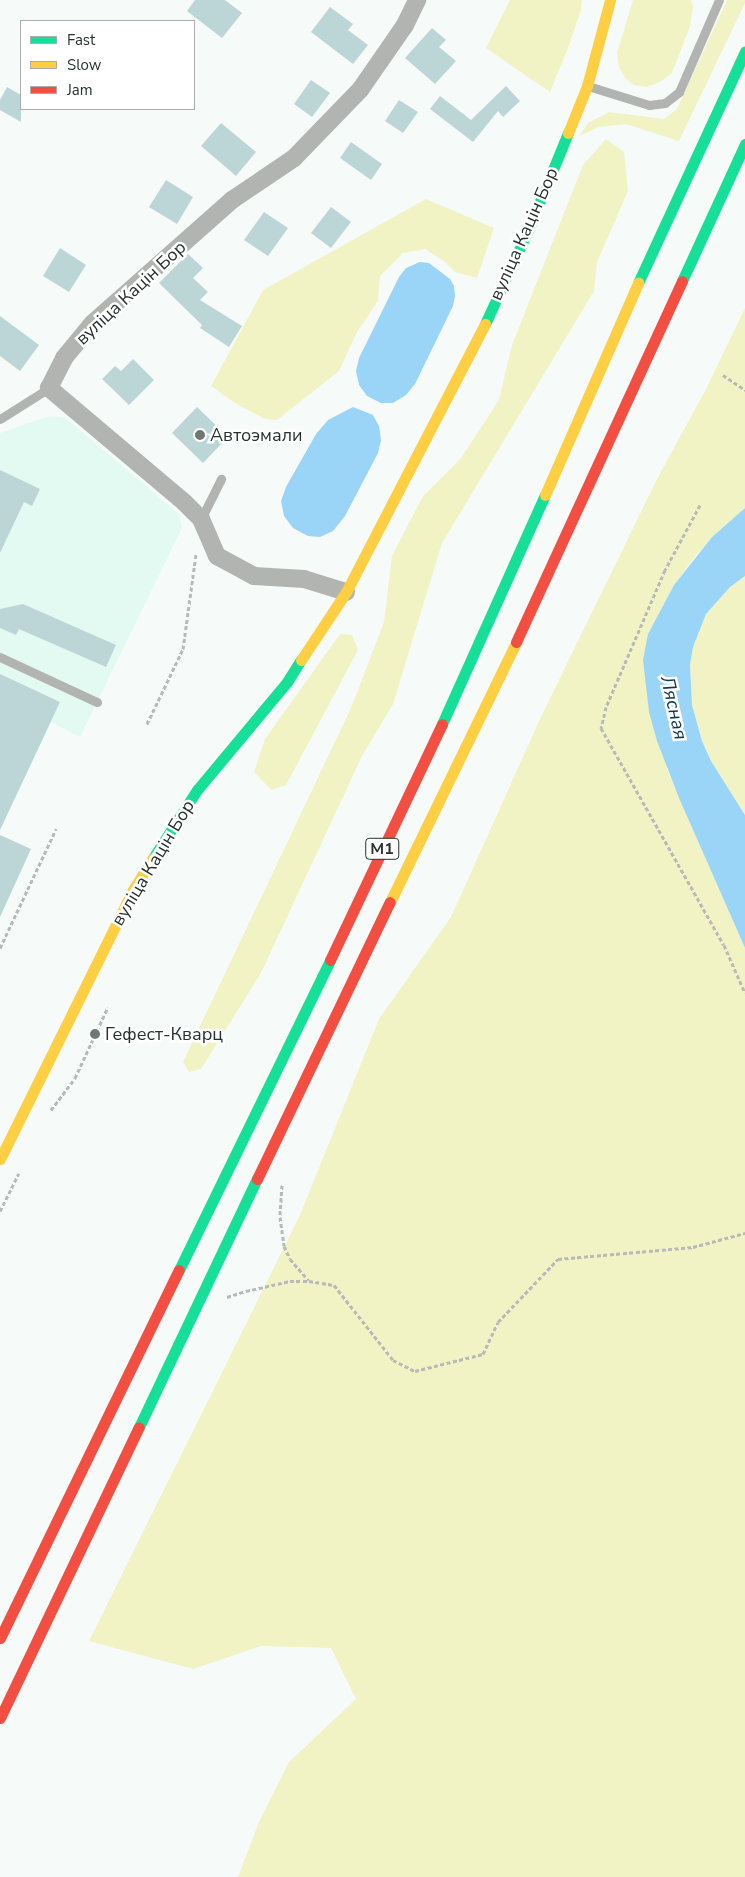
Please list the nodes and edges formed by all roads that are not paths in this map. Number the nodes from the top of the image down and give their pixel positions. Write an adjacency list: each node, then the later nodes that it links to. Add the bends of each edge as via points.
1 (418, 0): 7 (street, вуліца Кацін Бор, via 405,25 360,90 294,158 232,200 93,323 64,358)
2 (610, 0): 5 (main road, вуліца Кацін Бор)
3 (719, 0): 5 (lane, via 679,92 664,103 649,105)
4 (745, 50): 16 (main road, М1, via 687,173 461,684)
5 (587, 86): 11 (main road, вуліца Кацін Бор, via 529,228 473,350)
6 (745, 144): 17 (main road, М1, via 492,695 364,955)
7 (49, 388): 8 (lane); 10 (street)
8 (0, 419)
9 (221, 479): 10 (lane)
10 (201, 519): 11 (street, via 217,556 254,576 304,579)
11 (346, 592): 14 (main road, вуліца Кацін Бор, via 287,682 197,790 133,890)
12 (0, 658): 13 (lane)
13 (98, 702)
14 (3, 1144): 15 (main road, вуліца Кацін Бор)
15 (0, 1159)
16 (0, 1638)
17 (0, 1718)

